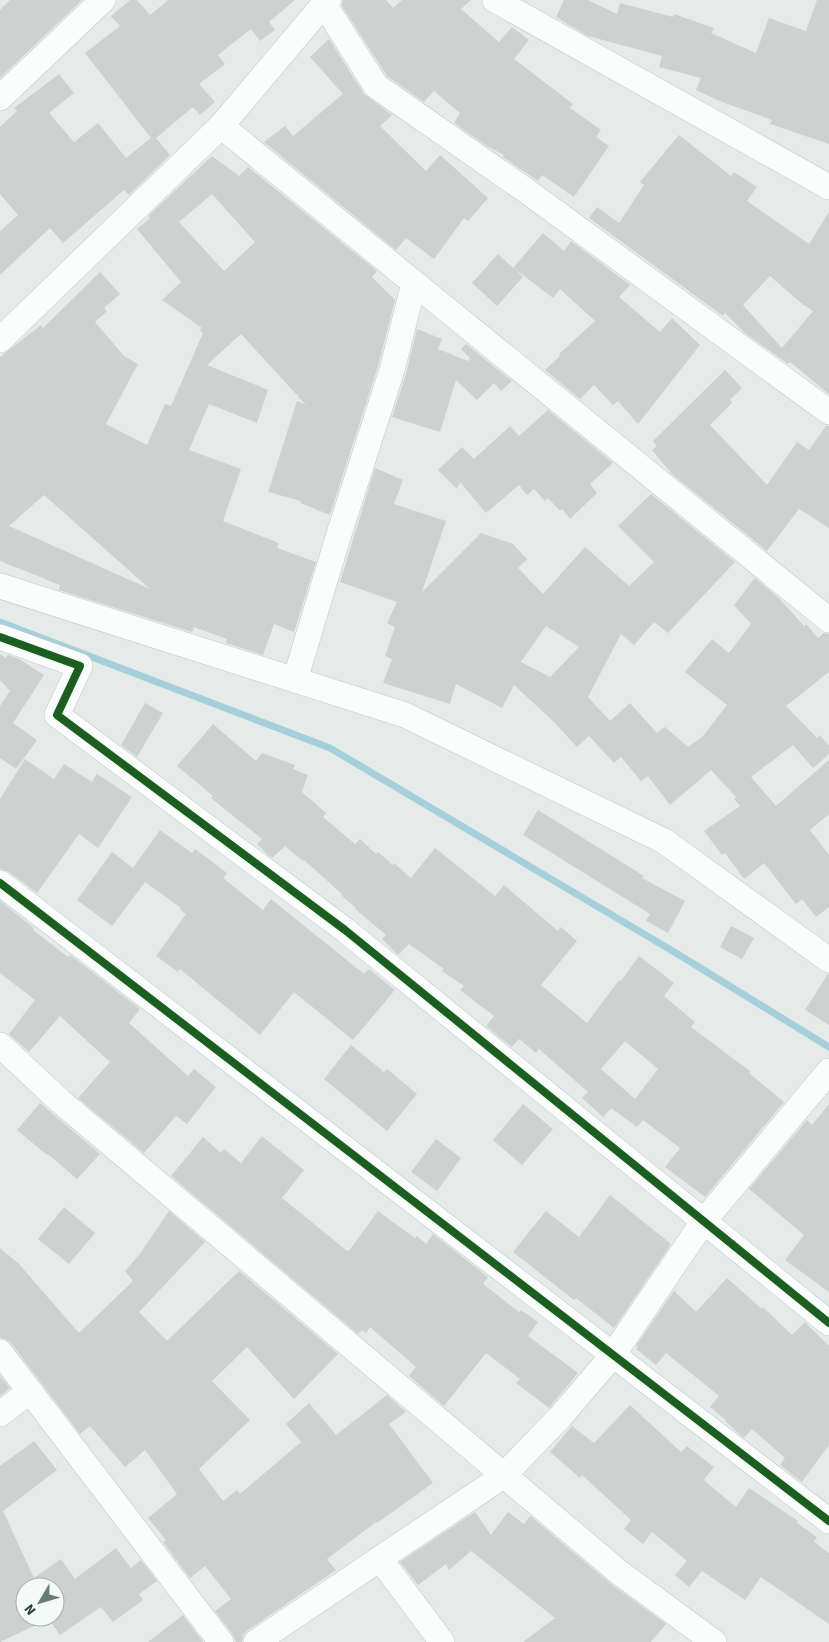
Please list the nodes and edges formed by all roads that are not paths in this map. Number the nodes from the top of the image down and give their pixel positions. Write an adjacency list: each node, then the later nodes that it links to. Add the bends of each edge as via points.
1 (103, 0): 4 (street)
2 (496, 0): 6 (street)
3 (326, 2): 5 (street); 9 (street, via 376,86 528,192)
4 (0, 98)
5 (221, 126): 7 (street); 8 (street)
6 (829, 186)
7 (414, 283): 11 (street); 13 (street, via 392,370)
8 (0, 340)
9 (829, 412)
10 (0, 586): 13 (street)
11 (829, 620)
12 (0, 637): 18 (street, via 80,666 58,715 346,930)
13 (295, 680): 15 (street, via 405,715 664,841)
14 (0, 883): 21 (street)
15 (829, 960)
16 (0, 1045): 24 (street, via 60,1101)
17 (823, 1078): 18 (street)
18 (703, 1222): 19 (street); 21 (street)
19 (829, 1323)
20 (0, 1352): 22 (street)
21 (613, 1355): 24 (street); 25 (street)
22 (30, 1391): 23 (street); 27 (street)
23 (0, 1414)
24 (503, 1476): 26 (street); 30 (street, via 620,1573)
25 (829, 1521)
26 (380, 1559): 28 (street); 29 (street)
27 (221, 1642)
28 (256, 1642)
29 (442, 1642)
30 (714, 1642)

